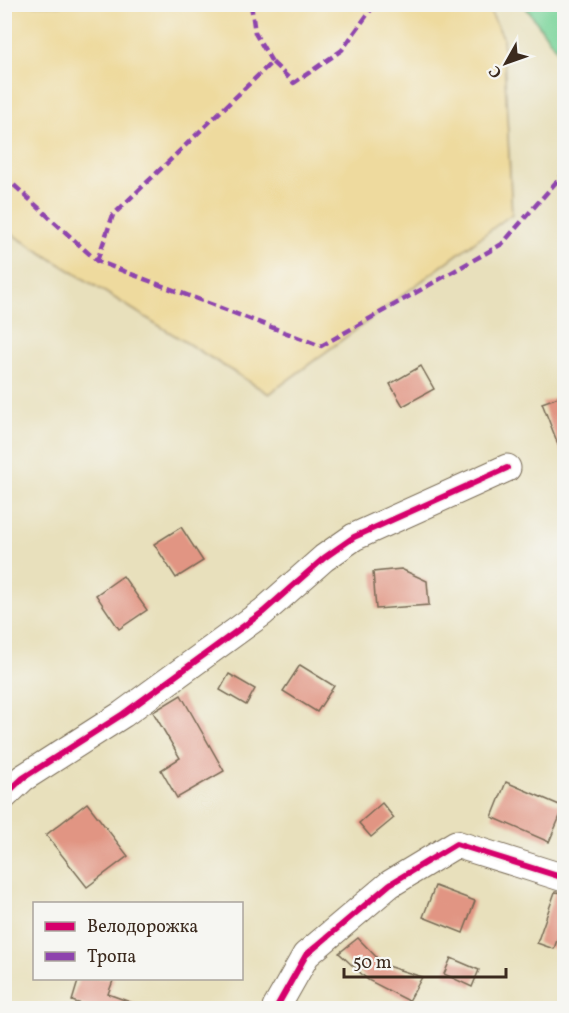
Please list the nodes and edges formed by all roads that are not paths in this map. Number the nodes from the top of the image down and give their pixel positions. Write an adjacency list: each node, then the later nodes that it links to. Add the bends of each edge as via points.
1 (507, 468): 2 (street, via 354,537 263,612 123,714 23,778)
2 (4, 796)
3 (564, 878): 4 (street, via 456,844 390,884 306,955)
4 (276, 1008)

